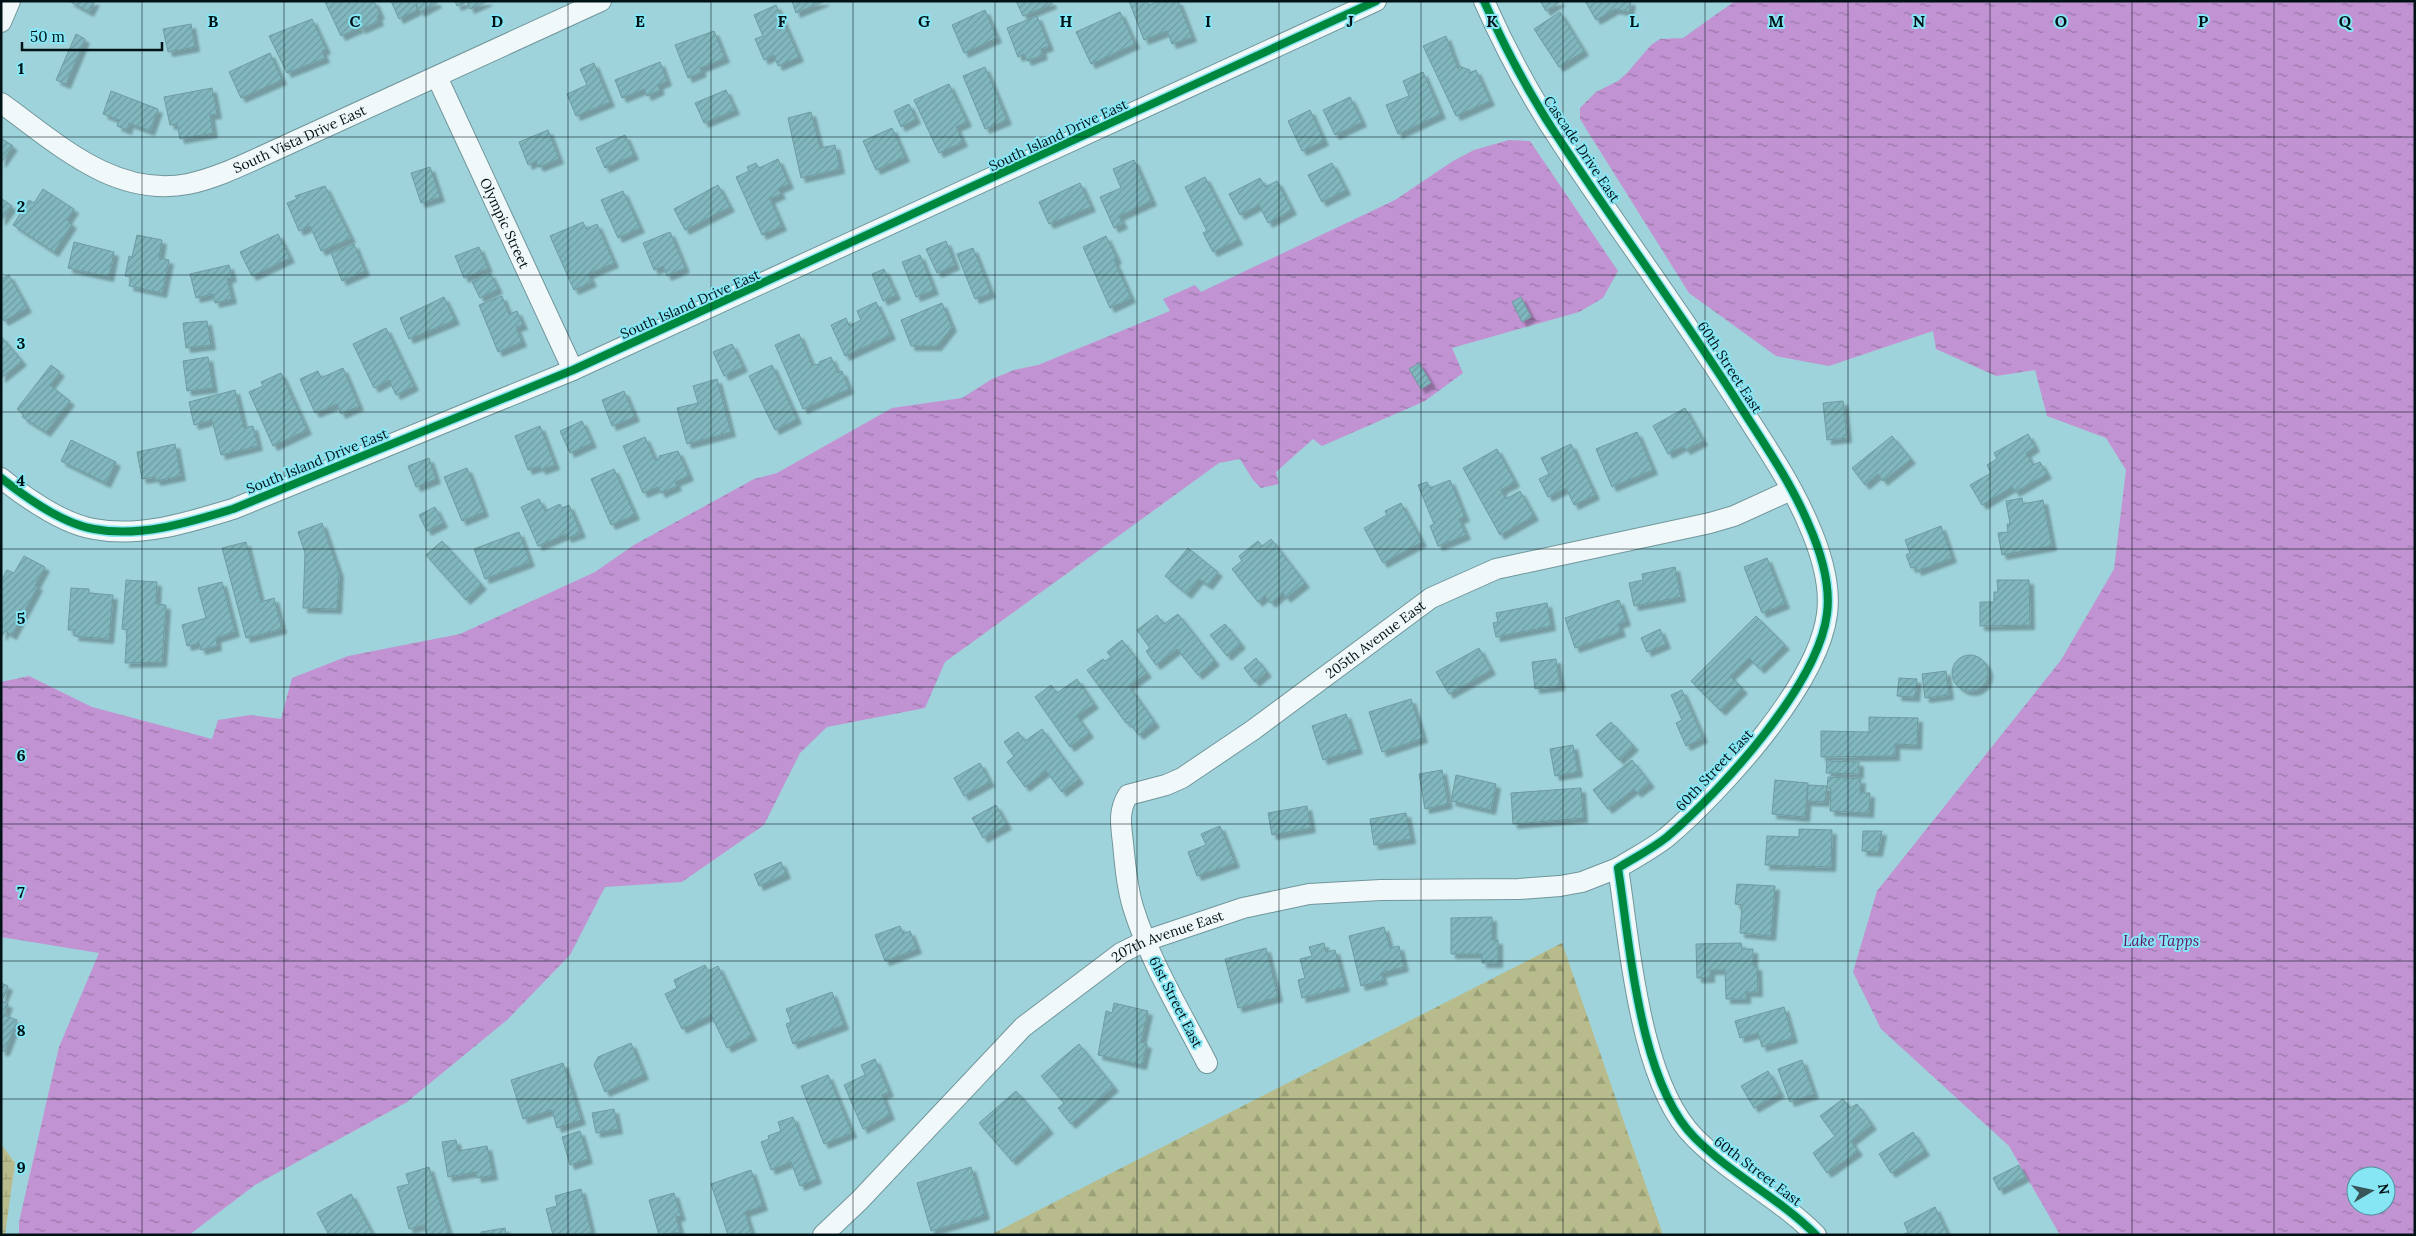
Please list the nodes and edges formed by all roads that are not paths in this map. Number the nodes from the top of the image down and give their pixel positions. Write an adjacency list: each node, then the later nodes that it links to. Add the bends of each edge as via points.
1 (10, 1): 5 (street)
2 (601, 1): 6 (street, South Vista Drive East)
3 (1376, 1): 9 (street, South Island Drive East)
4 (1484, 1): 8 (street, Cascade Drive East, via 1527,90)
5 (1, 22)
6 (437, 77): 7 (street, South Vista Drive East, via 215,176 188,184 163,186 120,180 83,162); 9 (street, Olympic Street)
7 (1, 103)
8 (1672, 303): 11 (street, 60th Street East, via 1704,348)
9 (573, 370): 10 (street, South Island Drive East, via 242,505 186,523 148,530 114,531 80,526 42,506)
10 (1, 478)
11 (1791, 490): 12 (street, 60th Street East, via 1808,521 1827,586 1827,613 1818,652 1765,733 1718,788 1664,839); 13 (street, 205th Avenue East, via 1710,524 1496,569 1431,598 1253,730 1182,778 1128,795 1120,815 1125,870)
12 (1618, 868): 13 (street, 207th Avenue East, via 1588,880 1560,886 1309,894 1243,908); 16 (street, 60th Street East, via 1647,1046 1666,1094 1694,1137 1729,1168 1794,1213)
13 (1145, 941): 14 (street, 61st Street East); 15 (street, 207th Avenue East, via 1122,952 1023,1027)
14 (1207, 1063)
15 (823, 1235)
16 (1816, 1235)

